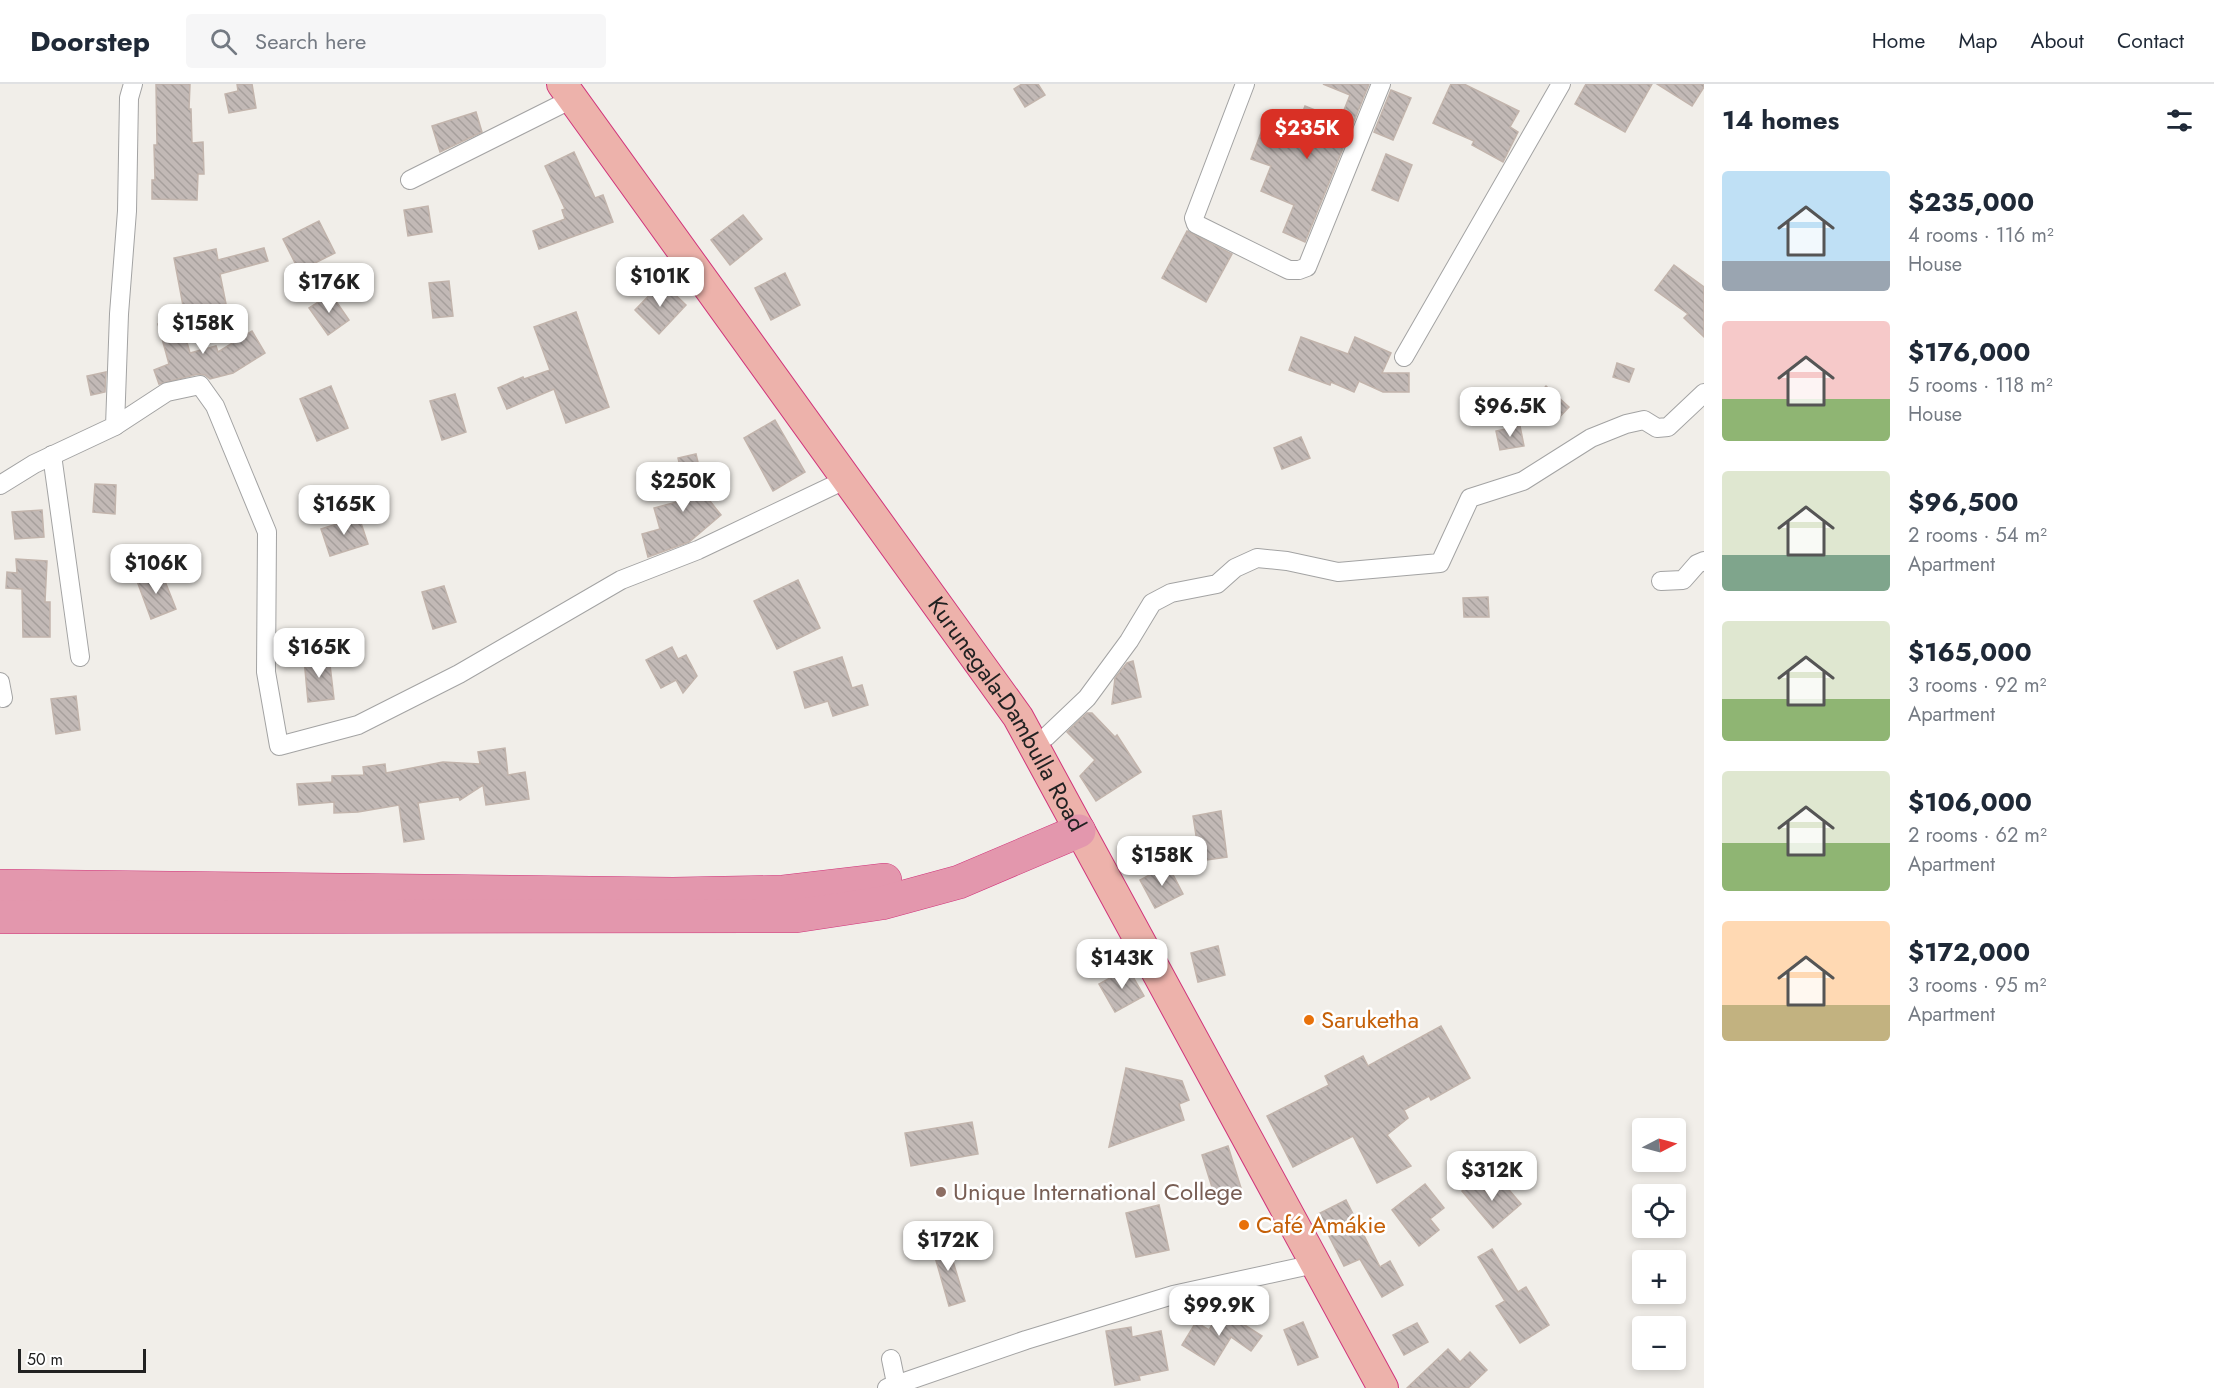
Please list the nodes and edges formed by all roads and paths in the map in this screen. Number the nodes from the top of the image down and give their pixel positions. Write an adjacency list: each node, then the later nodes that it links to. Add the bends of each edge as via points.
1 (133, 84): 9 (street, via 129,98)
2 (1245, 84): 3 (street, via 1194,218 1196,224 1289,270 1307,267)
3 (1382, 84)
4 (1561, 84): 7 (street)
5 (567, 91): 6 (street); 11 (highway, Kurunegala-Dambulla Road)
6 (410, 180)
7 (1404, 357)
8 (1704, 393): 16 (street, via 1668,427 1657,428 1644,420 1626,424 1591,438 1523,481 1470,498 1440,563 1338,572 1257,558 1235,568 1217,584 1171,593 1152,603 1087,698)
9 (115, 426): 10 (street); 11 (street, via 167,392 200,385 215,406 267,532 266,672 279,746 358,725 459,674 621,580 698,550)
10 (52, 456): 12 (street); 15 (street)
11 (847, 479): 17 (highway, Kurunegala-Dambulla Road, via 1018,717)
12 (0, 485)
13 (1704, 561): 14 (street, via 1683,580)
14 (1661, 581)
15 (80, 657)
16 (1046, 737)
17 (1073, 821): 18 (highway, via 882,881 783,892); 19 (highway, via 959,882 882,903 796,916); 20 (highway, Kurunegala-Dambulla Road)
18 (0, 886)
19 (0, 917)
20 (1315, 1264): 22 (street, via 1173,1295 1026,1340); 23 (highway, Kurunegala-Dambulla Road)
21 (891, 1359): 22 (street)
22 (894, 1387)
23 (1383, 1388)

